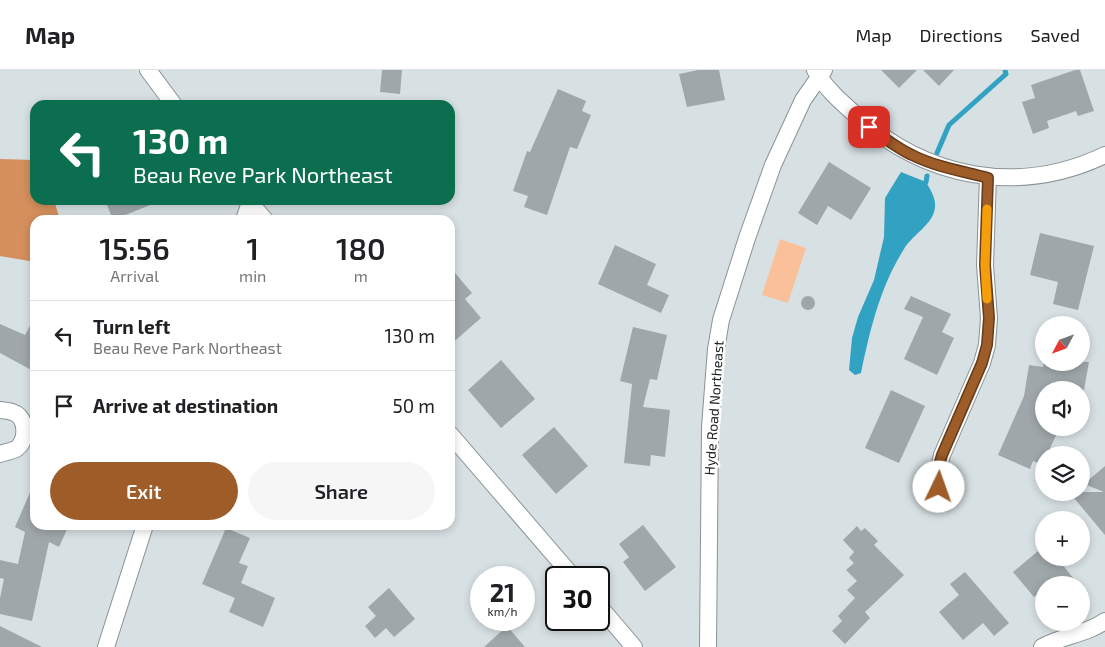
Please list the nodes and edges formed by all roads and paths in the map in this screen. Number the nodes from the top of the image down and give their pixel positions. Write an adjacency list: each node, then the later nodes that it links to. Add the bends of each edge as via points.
1 (148, 70): 3 (street)
2 (819, 72): 5 (street, via 846,106 892,144 930,163); 18 (street, Hyde Road Northeast, via 774,165 727,302 716,349 710,427)
3 (170, 100)
4 (1105, 155): 5 (street, via 1041,174)
5 (988, 178): 11 (street, via 987,345 938,469 939,487)
6 (252, 205): 7 (street)
7 (261, 215)
8 (0, 410): 10 (street, via 11,411 24,425 24,439 16,448)
9 (455, 440): 13 (street)
10 (0, 454)
11 (945, 503)
12 (143, 530): 16 (street)
13 (564, 566)
14 (610, 619): 17 (street)
15 (1105, 621): 19 (street)
16 (106, 647)
17 (634, 647)
18 (708, 647)
19 (1042, 647)

